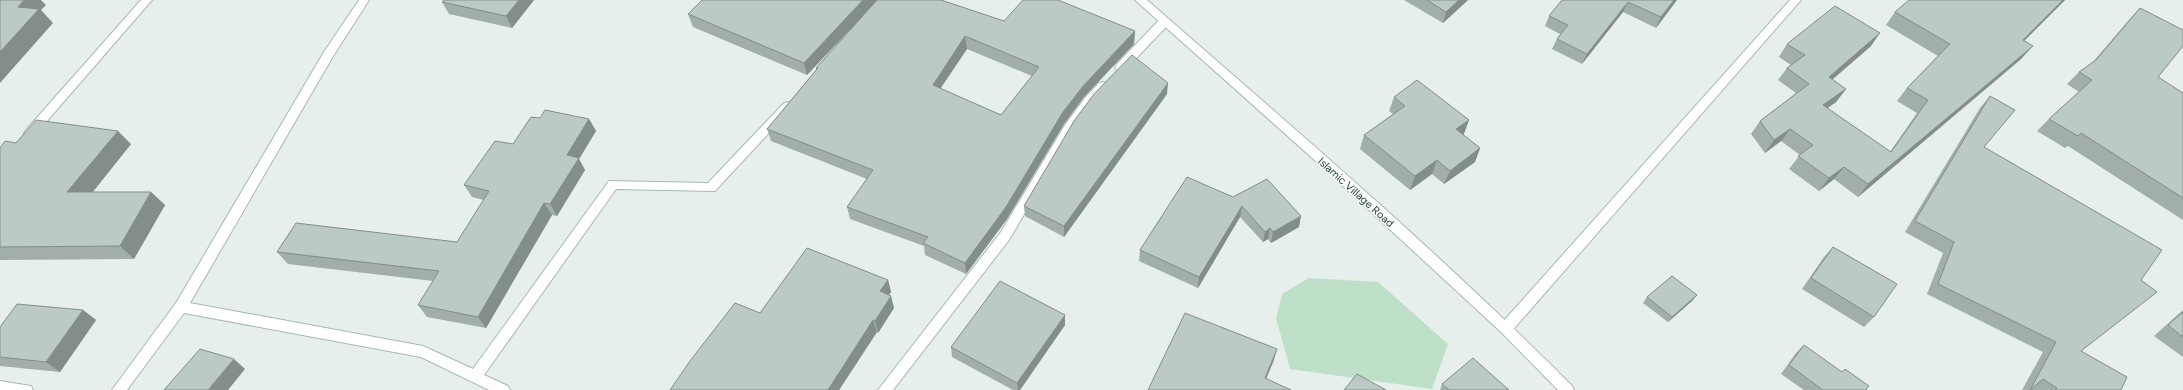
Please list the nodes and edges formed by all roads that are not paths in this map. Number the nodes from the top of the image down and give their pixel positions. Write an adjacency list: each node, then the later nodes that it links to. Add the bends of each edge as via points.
1 (147, 0): 7 (street)
2 (364, 0): 8 (street, via 328,55)
3 (1140, 0): 5 (street, Islamic Village Road)
4 (1796, 0): 9 (street)
5 (1164, 22): 9 (street, Islamic Village Road, via 1323,161); 15 (street, via 1089,101 1068,128 1005,236)
6 (796, 97): 10 (street, via 711,188 613,184)
7 (24, 140)
8 (181, 307): 10 (street, via 423,352); 13 (street)
9 (1506, 328): 16 (street, Islamic Village Road)
10 (475, 377): 14 (street)
11 (0, 387): 12 (street)
12 (26, 390)
13 (119, 390)
14 (503, 390)
15 (885, 390)
16 (1567, 390)

